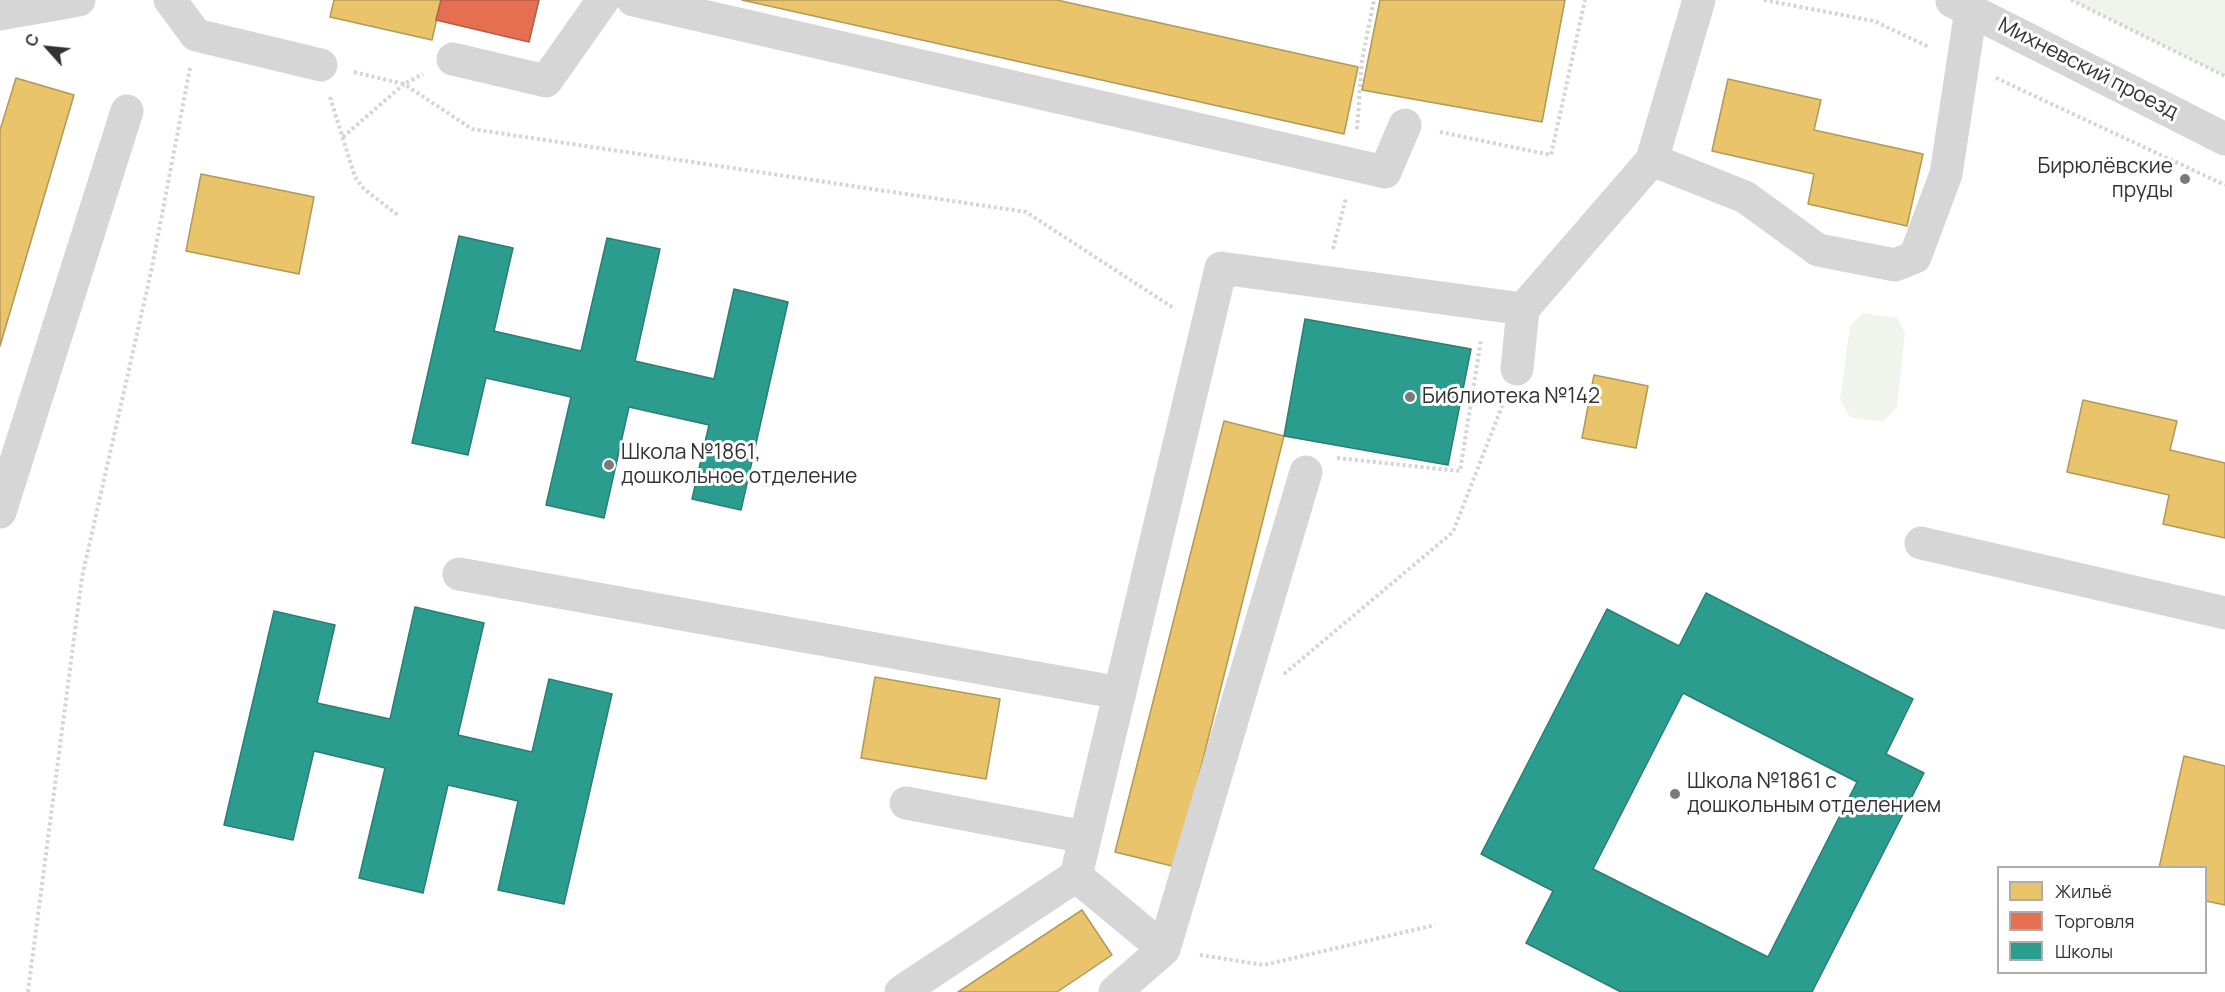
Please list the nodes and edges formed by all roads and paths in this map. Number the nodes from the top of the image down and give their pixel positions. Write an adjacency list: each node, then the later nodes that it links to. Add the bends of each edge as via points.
1 (79, 0): 10 (street)
2 (170, 0): 11 (street)
3 (603, 0): 12 (street, via 546,81)
4 (633, 0): 21 (street)
5 (1374, 0): 21 (path, via 1362,60)
6 (1585, 0): 17 (path, via 1551,155)
7 (1699, 0): 20 (street)
8 (2072, 0): 14 (path)
9 (1961, 5): 19 (street, Михневский проезд); 20 (street, via 1946,174 1915,257 1895,265 1818,250 1745,197)
10 (0, 14)
11 (196, 35): 13 (street); 40 (path, via 151,272 82,577)
12 (453, 59): 15 (path)
13 (321, 65): 15 (path); 18 (path)
14 (2225, 76)
15 (404, 84): 18 (path); 26 (path, via 472,129 1026,212)
16 (127, 111): 29 (street)
17 (1405, 125): 21 (street, via 1385,172)
18 (343, 137): 22 (path, via 355,177 364,189)
19 (2225, 139)
20 (1652, 160): 25 (street)
21 (1354, 165): 23 (path)
22 (399, 216)
23 (1325, 282): 24 (street); 26 (street, via 1221,268)
24 (1488, 304): 25 (street); 28 (path, via 1460,471 1311,455)
25 (1523, 309): 27 (street)
26 (1206, 330): 34 (street)
27 (1517, 369): 33 (path, via 1453,532)
28 (1306, 472): 39 (street)
29 (0, 512)
30 (1921, 543): 32 (street)
31 (459, 574): 34 (street)
32 (2225, 613)
33 (1279, 678)
34 (1120, 693): 36 (street)
35 (906, 803): 36 (street)
36 (1085, 837): 37 (street)
37 (1076, 876): 39 (street); 41 (street)
38 (1435, 925): 39 (path, via 1264,965)
39 (1164, 949): 42 (street)
40 (28, 992)
41 (901, 992)
42 (1115, 992)

